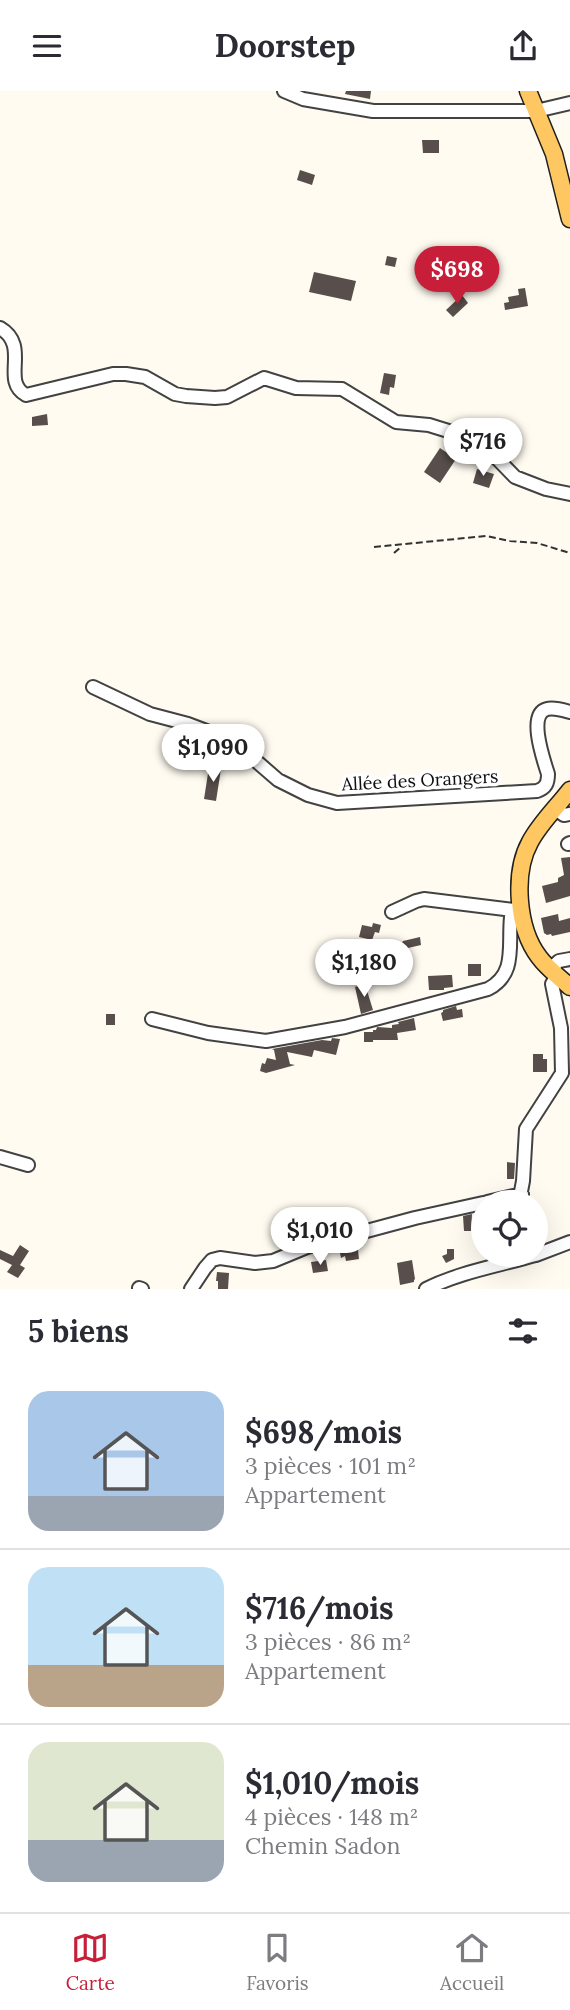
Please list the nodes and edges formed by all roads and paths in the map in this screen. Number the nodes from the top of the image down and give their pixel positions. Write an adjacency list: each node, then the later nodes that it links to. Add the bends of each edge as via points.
1 (284, 91): 4 (street, via 303,99 373,111)
2 (528, 91): 4 (main road)
3 (570, 103): 4 (street)
4 (536, 111): 5 (main road, via 554,154)
5 (570, 219)
6 (0, 328): 7 (street, via 10,340 5,380 10,389 26,395 113,374 145,377 186,396 227,397 264,378 296,388 342,390 396,422 429,425 481,442 515,477)
7 (570, 494)
8 (403, 545): 9 (path); 10 (path); 11 (path, via 486,536)
9 (374, 547)
10 (394, 553)
11 (570, 553)
12 (93, 687): 13 (street, Allée des Orangers, via 150,714 233,741 278,780 337,803 542,789 548,774 538,720 546,709)
13 (570, 712)
14 (570, 790): 15 (main road)
15 (563, 812): 16 (main road, via 532,838 526,849)
16 (517, 908): 17 (street, via 424,899); 19 (main road, via 538,956); 21 (street, via 505,975 488,989 345,1027 266,1041)
17 (392, 912)
18 (570, 959): 19 (street, via 559,961)
19 (554, 972): 20 (main road); 22 (street)
20 (570, 987)
21 (152, 1019)
22 (565, 1082): 25 (street, via 526,1129)
23 (0, 1157): 24 (street)
24 (29, 1165)
25 (521, 1190)
26 (471, 1206): 30 (street, via 307,1247 273,1261 212,1260)
27 (570, 1242): 28 (street)
28 (548, 1250)
29 (495, 1267): 31 (street, via 450,1277)
30 (191, 1289)
31 (426, 1289)

